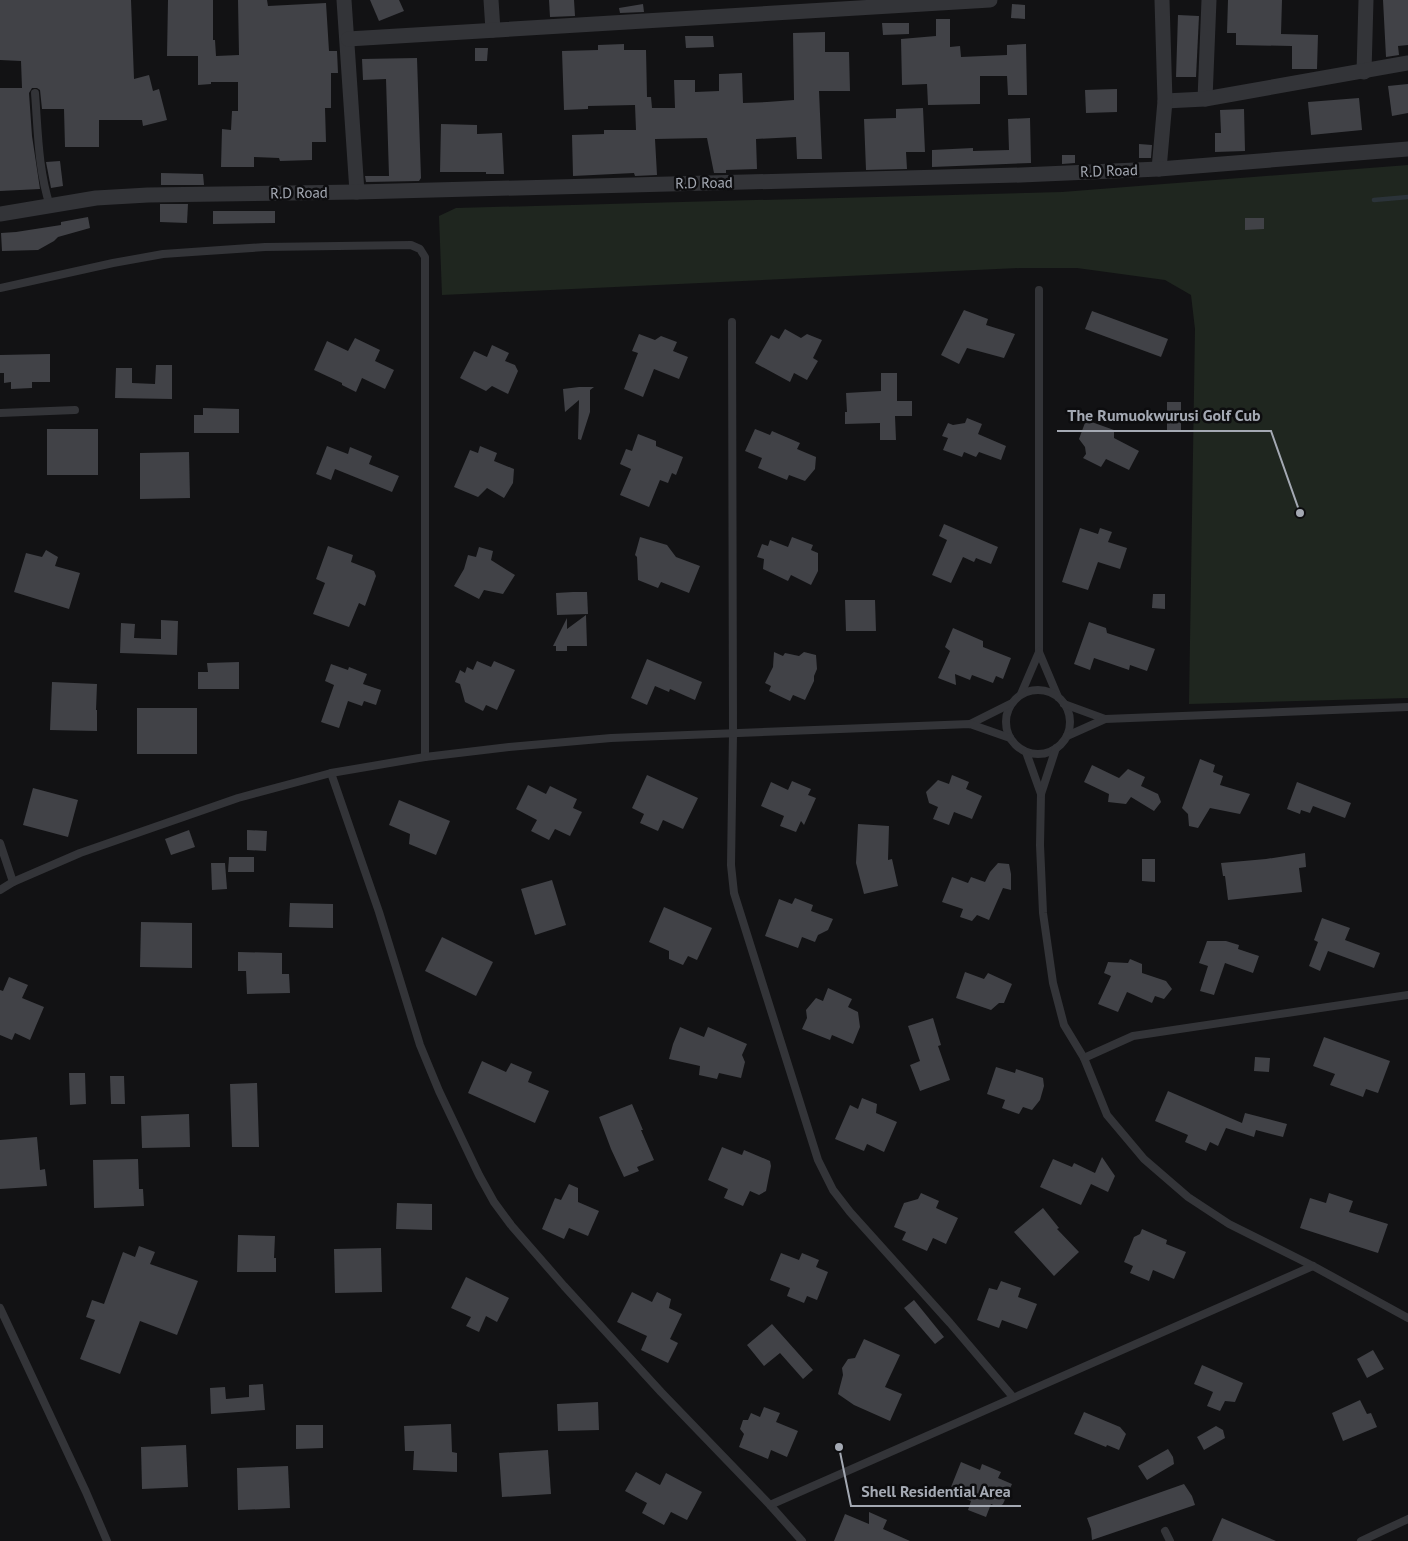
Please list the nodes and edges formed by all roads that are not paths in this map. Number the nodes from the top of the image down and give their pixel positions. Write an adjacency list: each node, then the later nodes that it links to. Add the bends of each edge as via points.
1 (344, 0): 8 (street)
2 (491, 0): 7 (street)
3 (990, 0): 7 (street)
4 (1162, 0): 13 (street)
5 (1209, 0): 12 (street)
6 (1366, 0): 10 (street)
7 (493, 30): 8 (street)
8 (348, 39): 16 (street)
9 (1408, 63): 10 (street)
10 (1364, 72): 12 (street)
11 (35, 93): 17 (lane, via 41,167)
12 (1205, 99): 13 (street)
13 (1165, 101): 15 (street)
14 (1408, 149): 15 (street, R.D Road)
15 (1159, 169): 16 (street, R.D Road)
16 (357, 192): 17 (street, R.D Road, via 148,194)
17 (50, 206): 18 (street, R.D Road)
18 (0, 214)
19 (0, 288): 37 (lane, via 163,254 265,247 410,245 420,249 425,257)
20 (1039, 290): 24 (lane)
21 (732, 322): 32 (lane)
22 (75, 410): 23 (lane)
23 (0, 412)
24 (1039, 652): 25 (lane); 26 (lane)
25 (1021, 694): 26 (lane, via 1041,690); 27 (lane)
26 (1058, 697): 28 (lane)
27 (1010, 704): 31 (lane); 34 (lane, via 1006,711)
28 (1064, 704): 30 (lane); 33 (lane, via 1070,721)
29 (1408, 707): 30 (lane)
30 (1106, 719): 33 (lane)
31 (970, 724): 32 (lane); 34 (lane)
32 (733, 734): 37 (lane, via 611,738); 48 (lane, via 731,865 734,892 818,1160 833,1190 850,1212)
33 (1068, 736): 35 (lane)
34 (1010, 738): 36 (lane)
35 (1056, 748): 36 (lane, via 1036,754); 39 (lane)
36 (1026, 752): 39 (lane)
37 (425, 757): 38 (lane)
38 (331, 773): 41 (lane, via 238,798 80,853); 49 (lane, via 420,1045 438,1091 494,1202 564,1286)
39 (1041, 794): 44 (lane, via 1043,913 1053,983 1064,1025)
40 (0, 843): 41 (lane)
41 (13, 882): 42 (lane)
42 (0, 890)
43 (1408, 995): 44 (lane, via 1133,1036)
44 (1084, 1058): 45 (lane, via 1107,1115 1144,1159 1188,1196 1229,1224)
45 (1313, 1266): 47 (lane); 48 (lane)
46 (0, 1308): 52 (lane)
47 (1408, 1318)
48 (1013, 1397): 49 (lane)
49 (770, 1506): 53 (lane)
50 (1408, 1519): 55 (lane)
51 (1166, 1531): 54 (lane)
52 (107, 1541)
53 (802, 1541)
54 (1170, 1541)
55 (1361, 1541)

